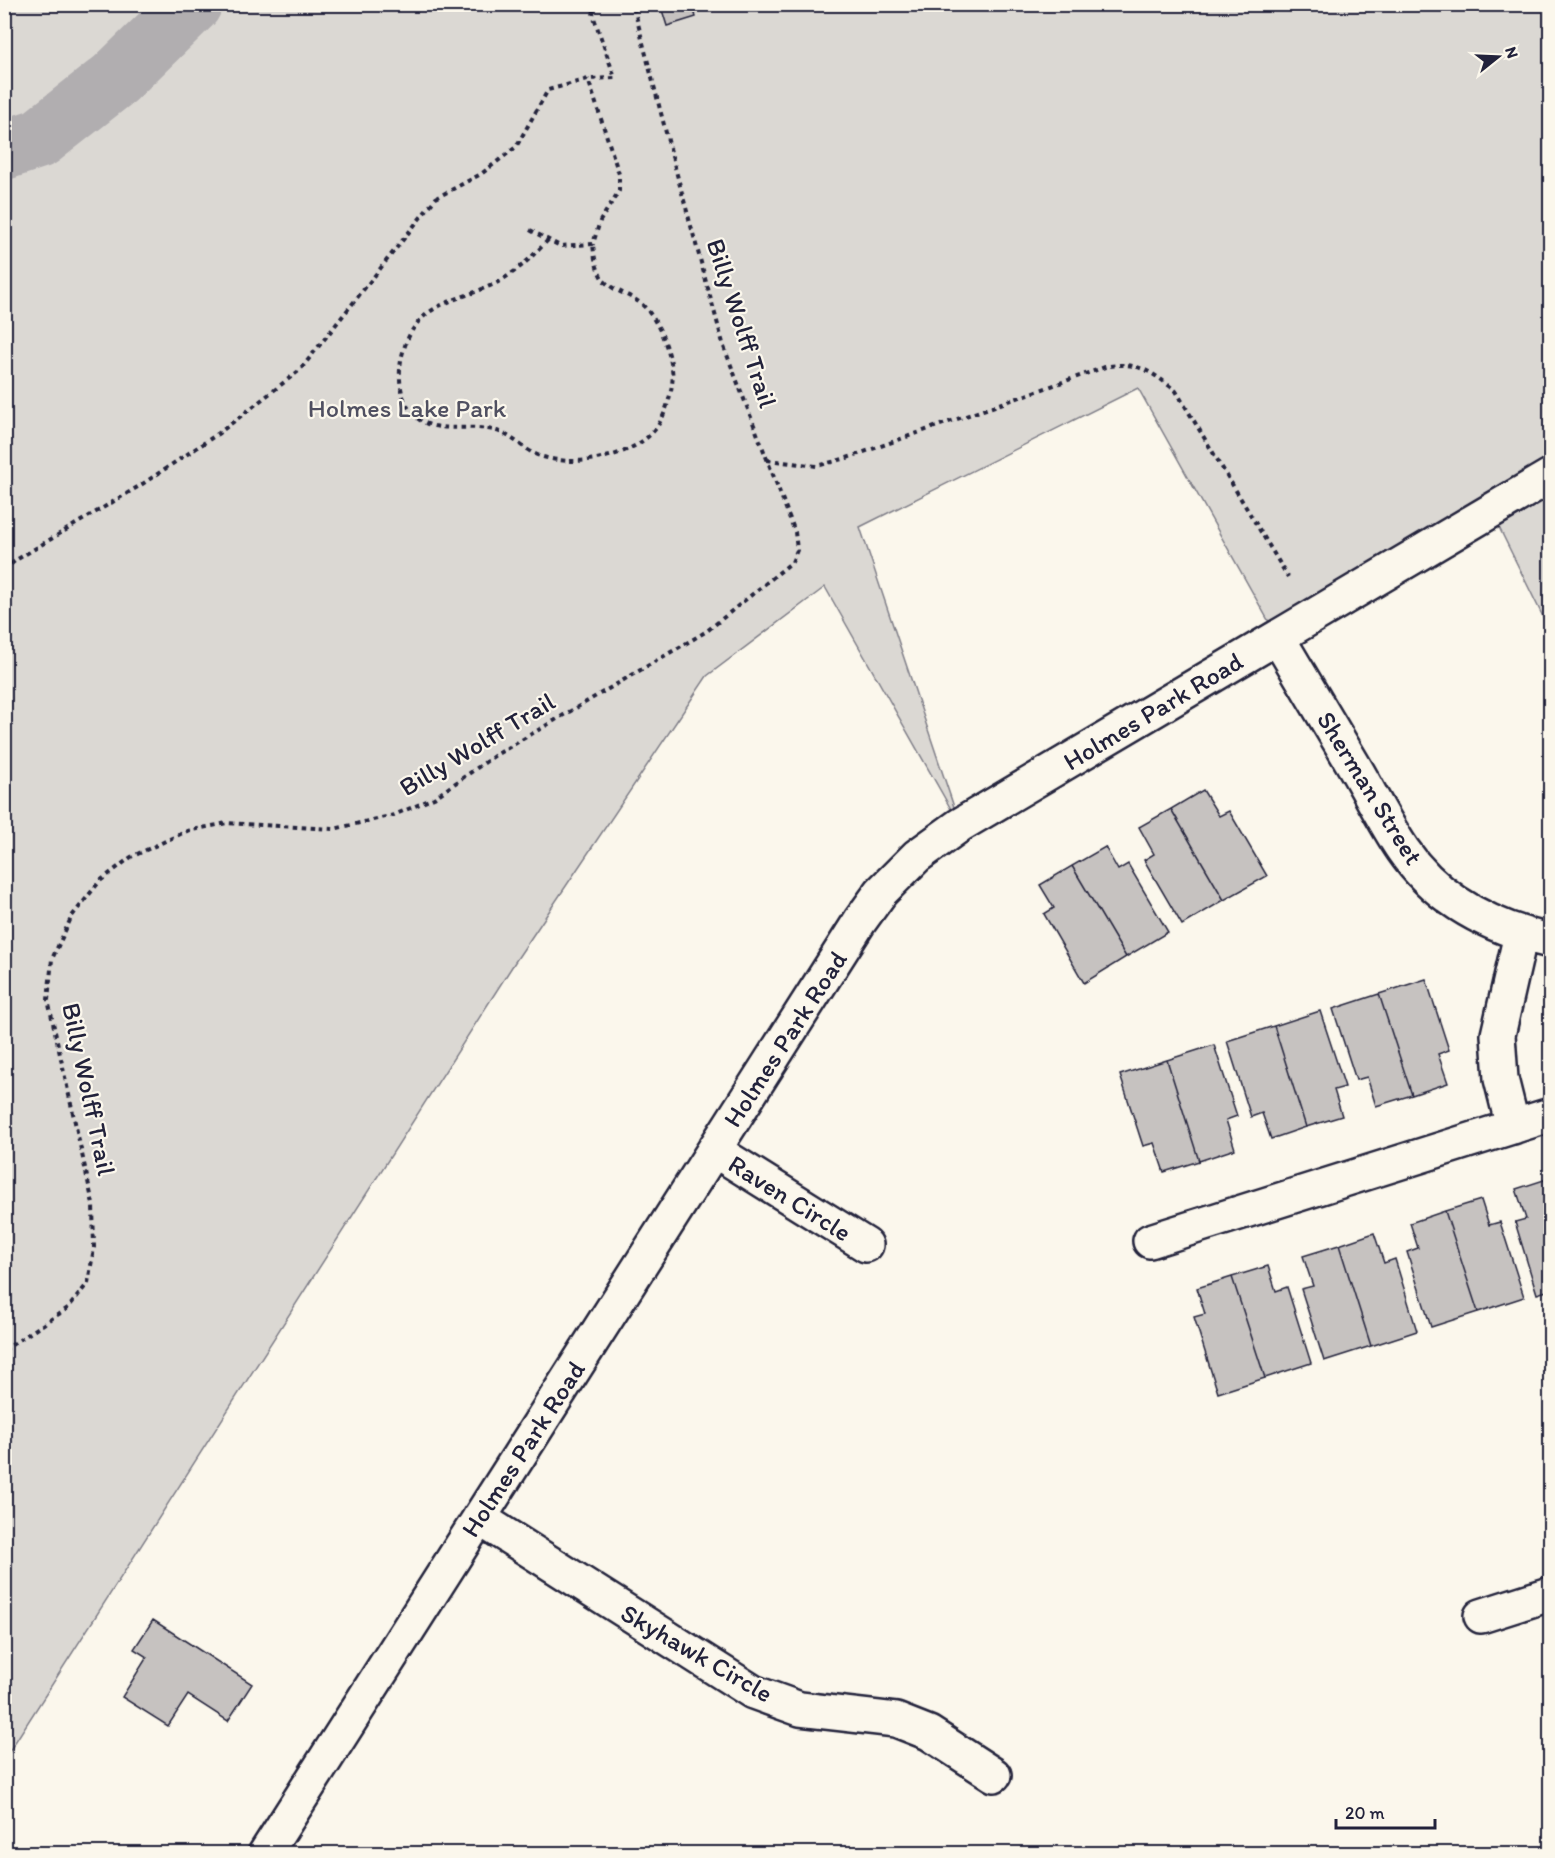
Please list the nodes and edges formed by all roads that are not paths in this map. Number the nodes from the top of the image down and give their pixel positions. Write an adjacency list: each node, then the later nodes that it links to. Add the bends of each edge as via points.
1 (1551, 476): 2 (street, Holmes Park Road)
2 (1278, 638): 3 (street, Sherman Street, via 1404,851 1431,882 1464,908 1500,927); 6 (street, Holmes Park Road, via 960,825 917,856 881,892 860,921)
3 (1536, 938): 5 (street, via 1498,1035 1501,1079)
4 (1551, 1115): 5 (street)
5 (1513, 1127): 7 (street)
6 (714, 1150): 8 (street, Raven Circle); 9 (street, Holmes Park Road)
7 (1150, 1241)
8 (866, 1245)
9 (479, 1518): 12 (street, Skyhawk Circle, via 753,1692 800,1709 896,1720 928,1733); 13 (street, Holmes Park Road)
10 (1551, 1594): 11 (street)
11 (1481, 1616)
12 (994, 1775)
13 (265, 1854)

